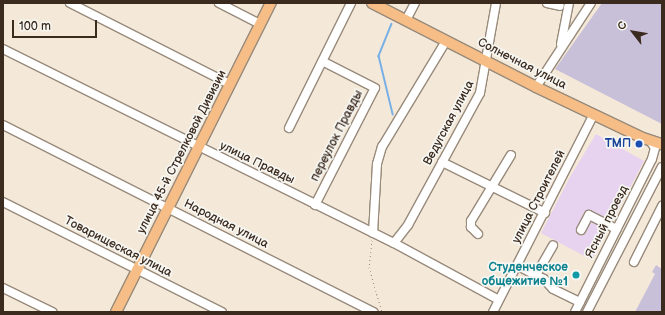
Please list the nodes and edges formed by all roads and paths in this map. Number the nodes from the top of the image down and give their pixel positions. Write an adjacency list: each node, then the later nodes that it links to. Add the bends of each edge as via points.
1 (70, 3): 19 (street)
2 (219, 3): 13 (street)
3 (271, 3): 13 (main road, улица 45-й Стрелковой Дивизии)
4 (351, 3): 17 (street)
5 (372, 3): 12 (main road, Солнечная улица)
6 (414, 3): 12 (street)
7 (496, 3): 18 (street, Ведугская улица)
8 (547, 3): 11 (street)
9 (569, 3): 15 (street)
10 (591, 3): 15 (street)
11 (560, 6)
12 (406, 20): 14 (main road, Солнечная улица)
13 (260, 24): 19 (main road, улица 45-й Стрелковой Дивизии)
14 (446, 41): 18 (main road, Солнечная улица); 40 (street, via 382,147 377,164)
15 (561, 48): 20 (street)
16 (3, 49): 26 (street, улица Правды)
17 (322, 61): 23 (street); 34 (street, переулок Правды, via 375,88)
18 (486, 62): 20 (main road, Солнечная улица); 29 (street, Ведугская улица, via 480,93)
19 (230, 84): 26 (main road, улица 45-й Стрелковой Дивизии)
20 (536, 87): 21 (main road, Солнечная улица)
21 (594, 114): 24 (main road, Солнечная улица); 37 (street, улица Строителей)
22 (3, 125): 36 (street, Народная улица)
23 (289, 128)
24 (651, 142): 25 (main road, Солнечная улица); 30 (street, Ясный проезд, via 655,153)
25 (662, 144)
26 (198, 148): 34 (street, улица Правды); 36 (main road, улица 45-й Стрелковой Дивизии)
27 (511, 155): 32 (street)
28 (662, 157): 30 (street)
29 (442, 162): 32 (street); 42 (street, Ведугская улица, via 408,225)
30 (650, 164): 38 (street, Ясный проезд, via 636,185)
31 (662, 166): 58 (street, Ясный проезд)
32 (492, 186): 37 (street); 41 (street, via 471,221 473,231)
33 (3, 202): 46 (street, Товарищеская улица)
34 (315, 206): 40 (street, улица Правды)
35 (662, 206): 44 (street)
36 (168, 208): 46 (main road, улица 45-й Стрелковой Дивизии); 54 (street, Народная улица)
37 (545, 213): 45 (street, улица Строителей)
38 (617, 229): 39 (street, via 589,215); 50 (street, Ясный проезд)
39 (581, 230)
40 (373, 233): 42 (street, улица Правды); 55 (path, via 369,267)
41 (478, 234)
42 (394, 243): 49 (street, улица Правды)
43 (553, 245): 47 (street)
44 (634, 262)
45 (518, 266): 47 (street); 49 (street, улица Строителей)
46 (137, 270): 52 (main road, улица 45-й Стрелковой Дивизии); 53 (street, Товарищеская улица)
47 (536, 275): 50 (street, via 553,289)
48 (3, 288): 51 (street)
49 (500, 300): 56 (street, улица Строителей)
50 (580, 302): 57 (street, Ясный проезд)
51 (52, 312)
52 (116, 312)
53 (222, 312)
54 (373, 312)
55 (382, 312)
56 (493, 312)
57 (575, 312)
58 (588, 312)

